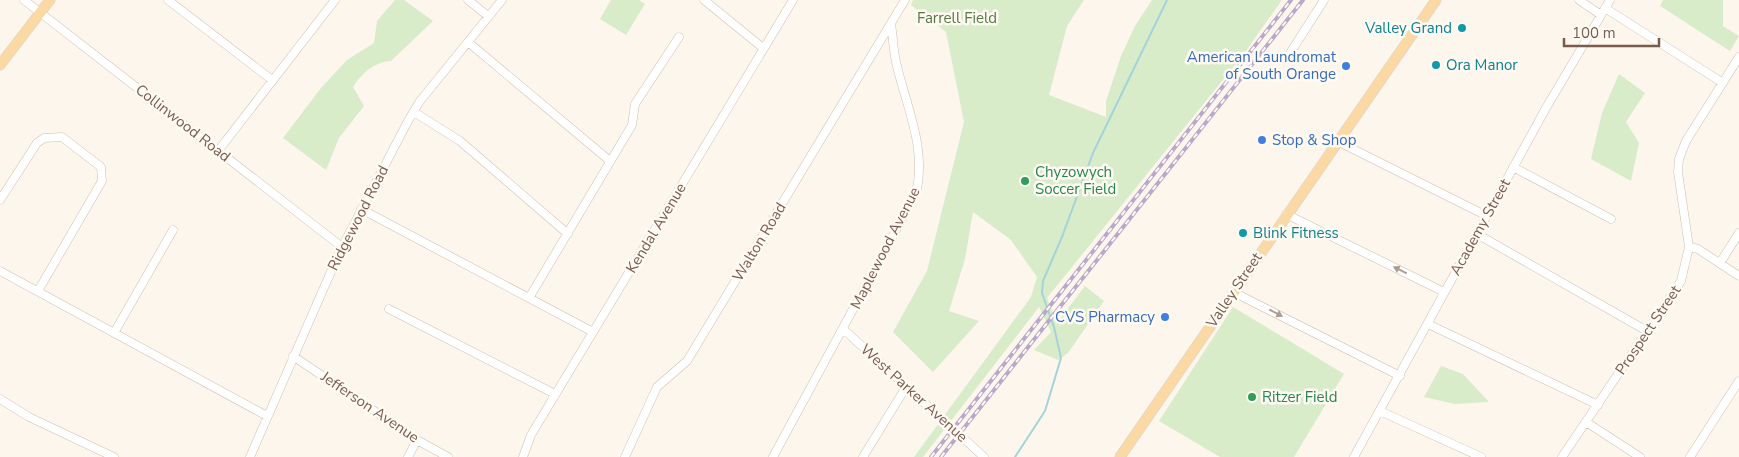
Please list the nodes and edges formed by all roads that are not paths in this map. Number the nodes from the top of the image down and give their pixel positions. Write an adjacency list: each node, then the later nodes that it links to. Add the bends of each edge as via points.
1 (24, 0): 15 (street, Collinwood Road)
2 (50, 0): 15 (main road)
3 (168, 0): 24 (street)
4 (468, 0): 16 (street)
5 (502, 0): 16 (street, Ridgewood Road)
6 (704, 0): 20 (street)
7 (793, 0): 20 (street, Kendal Avenue)
8 (905, 0): 17 (street, Walton Road)
9 (1324, 0): 22 (street)
10 (1436, 0): 27 (main road, Valley Street)
11 (1579, 0): 14 (street)
12 (1610, 0): 14 (street, Academy Street)
13 (332, 1): 24 (street)
14 (1603, 11): 25 (street); 30 (street, Academy Street)
15 (40, 13): 23 (main road); 28 (street, Collinwood Road)
16 (488, 16): 19 (street, Ridgewood Road)
17 (891, 24): 51 (street, Maplewood Avenue, via 896,60 919,147 920,177 916,193); 71 (street, Walton Road, via 687,361 657,387)
18 (679, 37): 29 (street, via 635,104 632,125)
19 (468, 42): 26 (street, Ridgewood Road); 29 (street)
20 (763, 48): 53 (street, Kendal Avenue)
21 (1739, 57): 25 (street, Prospect Street)
22 (1287, 58)
23 (0, 65)
24 (272, 80): 28 (street)
25 (1723, 83): 41 (street, Prospect Street, via 1686,141 1679,159)
26 (414, 112): 32 (street, Ridgewood Road); 38 (street, via 460,141)
27 (1337, 141): 33 (main road, Valley Street); 34 (street)
28 (218, 150): 40 (street, Collinwood Road)
29 (610, 161): 38 (street)
30 (1513, 168): 34 (street, Academy Street); 35 (street)
31 (0, 200): 45 (street, via 44,138 62,136 101,167 102,181)
32 (361, 209): 40 (street, Ridgewood Road); 48 (street)
33 (1286, 214): 46 (main road, Valley Street); 47 (street, one-way to 33)
34 (1487, 216): 39 (street, Academy Street)
35 (1611, 219)
36 (173, 230): 54 (street)
37 (1739, 233): 42 (street)
38 (568, 234): 48 (street)
39 (1477, 234): 47 (street, Academy Street); 52 (street)
40 (342, 247): 55 (street, Ridgewood Road)
41 (1689, 247): 42 (street); 52 (street, Prospect Street, via 1681,281)
42 (1720, 263): 44 (street)
43 (0, 271): 45 (street)
44 (1739, 276)
45 (38, 291): 54 (street)
46 (1233, 292): 56 (street, one-way to 56); 75 (main road, Valley Street)
47 (1444, 292): 50 (street, Academy Street)
48 (528, 298): 53 (street)
49 (389, 309): 59 (street)
50 (1428, 324): 56 (street, Academy Street); 61 (street)
51 (843, 329): 58 (street, West Parker Avenue); 72 (street, Maplewood Avenue)
52 (1647, 331): 61 (street, Prospect Street)
53 (593, 332): 59 (street, Kendal Avenue)
54 (114, 333): 63 (street)
55 (293, 356): 63 (street, Ridgewood Road); 65 (street, Jefferson Avenue)
56 (1400, 376): 62 (street, Academy Street)
57 (1739, 381): 80 (street)
58 (906, 388): 73 (street); 74 (street, West Parker Avenue)
59 (555, 394): 70 (street, Kendal Avenue, via 531,435)
60 (0, 399): 66 (street, via 29,417)
61 (1598, 405): 64 (street, Prospect Street)
62 (1380, 411): 76 (street, Academy Street); 77 (street)
63 (267, 416): 67 (street, Ridgewood Road)
64 (1586, 422): 78 (street, Prospect Street); 79 (street)
65 (417, 440): 68 (street); 69 (street, Jefferson Avenue)
66 (114, 457)
67 (250, 457)
68 (408, 457)
69 (448, 457)
70 (523, 457)
71 (625, 457)
72 (773, 457)
73 (863, 457)
74 (984, 457)
75 (1120, 457)
76 (1354, 457)
77 (1481, 457)
78 (1562, 457)
79 (1640, 457)
80 (1690, 457)

